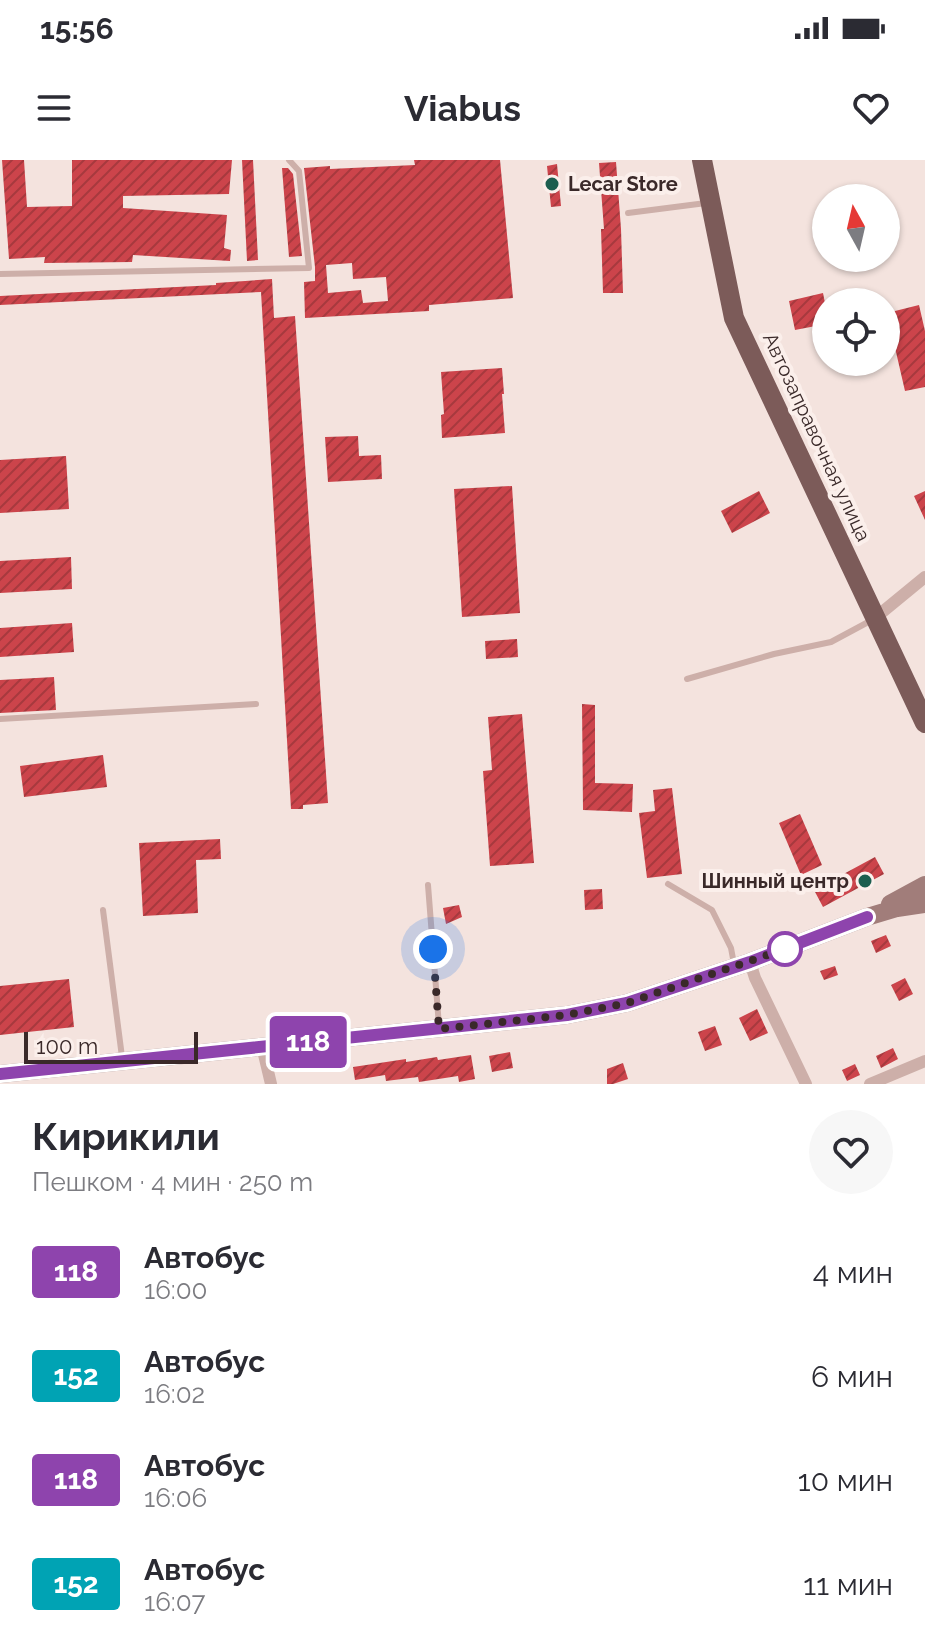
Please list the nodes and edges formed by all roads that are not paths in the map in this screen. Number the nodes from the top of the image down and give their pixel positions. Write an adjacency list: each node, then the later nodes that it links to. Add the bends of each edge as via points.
1 (289, 160): 5 (lane, via 299,171 309,268)
2 (702, 160): 3 (main road, Автозаправочная улица)
3 (709, 203): 4 (lane); 7 (main road, Автозаправочная улица, via 734,318)
4 (628, 213)
5 (0, 274)
6 (925, 577): 7 (street)
7 (875, 618): 8 (lane, via 831,642); 11 (main road, Автозаправочная улица)
8 (687, 679)
9 (256, 704): 10 (lane)
10 (0, 719)
11 (925, 723)
12 (668, 884): 18 (lane, via 712,910)
13 (428, 885): 19 (lane)
14 (925, 885): 17 (main road)
15 (925, 904): 17 (main road)
16 (103, 910): 21 (lane)
17 (867, 917): 18 (main road)
18 (743, 964): 19 (main road, via 627,1003); 25 (street, via 755,978)
19 (439, 1029): 20 (main road)
20 (262, 1046): 21 (main road); 24 (street)
21 (123, 1060): 23 (main road)
22 (925, 1061): 26 (street)
23 (0, 1074)
24 (271, 1084)
25 (806, 1084)
26 (870, 1084)

